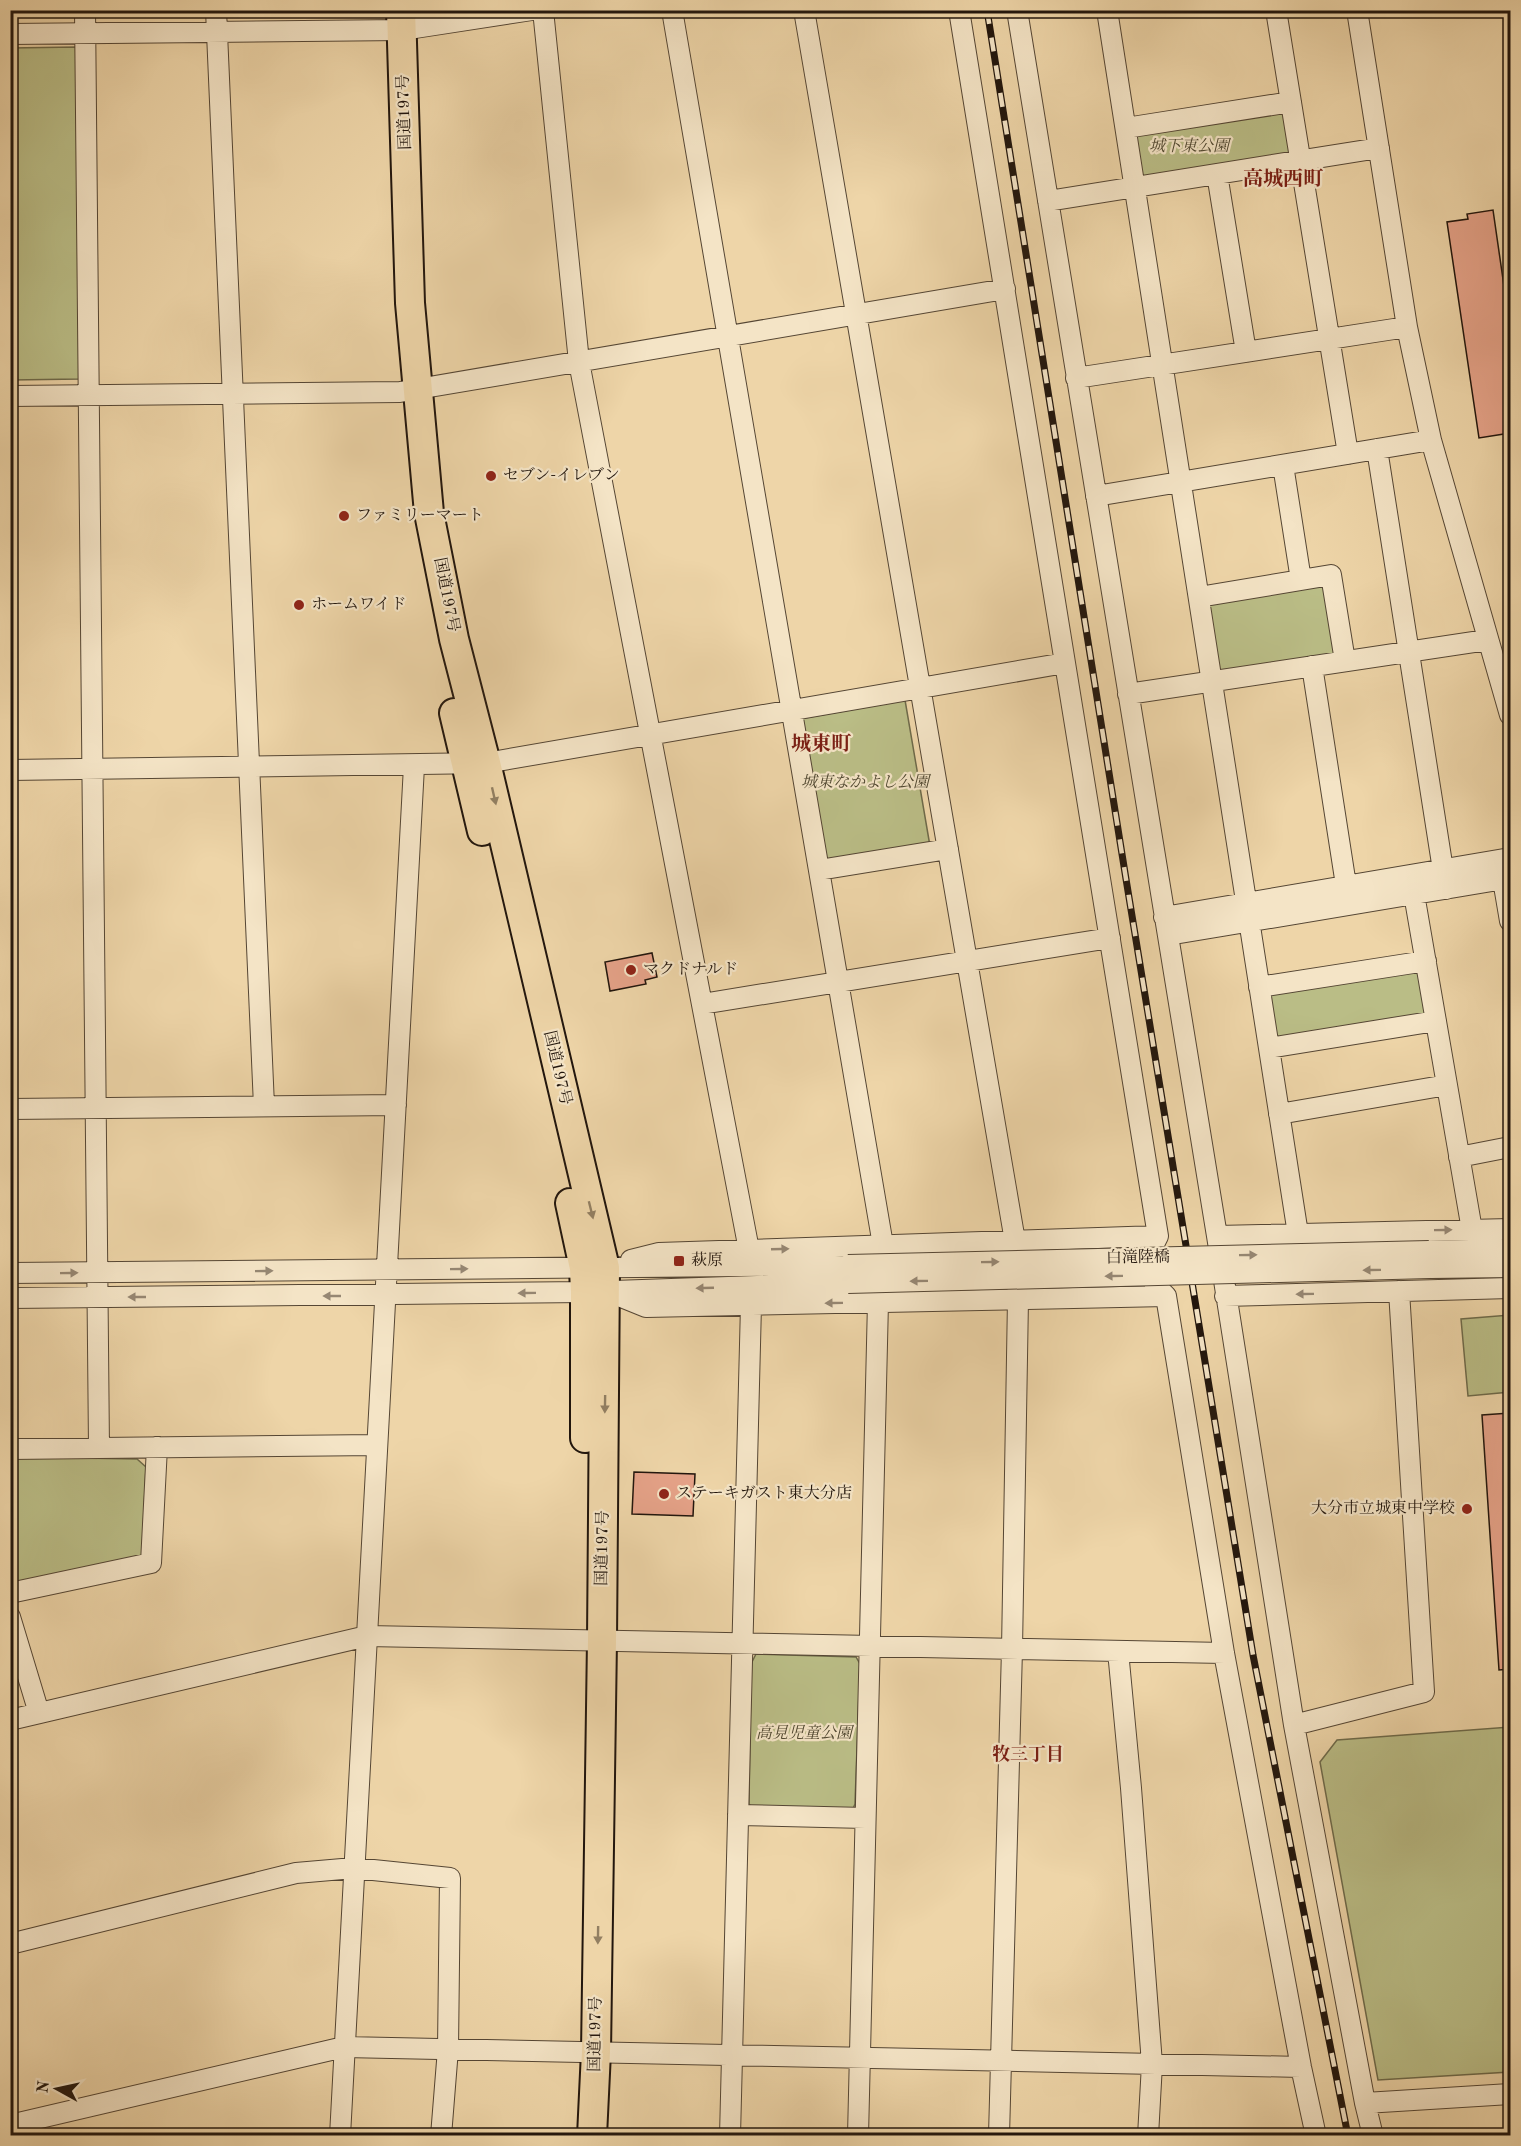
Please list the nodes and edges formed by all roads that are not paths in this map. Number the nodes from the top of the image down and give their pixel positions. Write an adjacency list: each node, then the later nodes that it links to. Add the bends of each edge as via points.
1 (85, 10): 14 (street)
2 (216, 10): 13 (street)
3 (532, 10): 12 (street)
4 (543, 10): 29 (street)
5 (672, 10): 26 (street)
6 (804, 10): 24 (street)
7 (960, 10): 23 (street)
8 (1017, 10): 22 (street)
9 (1107, 10): 17 (street)
10 (1276, 10): 16 (street)
11 (1357, 10): 18 (street)
12 (393, 20): 13 (street); 32 (highway, 国道197号)
13 (217, 32): 14 (street); 33 (street)
14 (85, 33): 15 (street); 35 (street)
15 (10, 34)
16 (1291, 102): 17 (street); 19 (street)
17 (1126, 128): 21 (street)
18 (1379, 148): 19 (street); 25 (street)
19 (1300, 161): 20 (street); 27 (street)
20 (1217, 174): 21 (street); 28 (street)
21 (1135, 187): 22 (street); 30 (street)
22 (1048, 201): 31 (street)
23 (1005, 289): 24 (street); 47 (street)
24 (856, 314): 26 (street); 50 (street)
25 (1407, 327): 27 (street); 36 (street)
26 (728, 337): 29 (street); 52 (street)
27 (1328, 339): 28 (street); 38 (street)
28 (1246, 352): 30 (street)
29 (579, 363): 32 (street); 54 (street)
30 (1162, 365): 31 (street); 40 (street)
31 (1076, 378): 41 (street)
32 (409, 391): 33 (street); 55 (highway, 国道197号, via 415,522)
33 (233, 394): 35 (street); 57 (street)
34 (10, 396): 35 (street)
35 (88, 396): 58 (street)
36 (1431, 440): 37 (street); 44 (street)
37 (1377, 449): 38 (street); 45 (street)
38 (1348, 454): 39 (street)
39 (1283, 465): 40 (street); 42 (street)
40 (1181, 482): 41 (street); 43 (street)
41 (1096, 496): 51 (street)
42 (1301, 580): 43 (street); 46 (street, via 1332,575)
43 (1198, 597): 49 (street)
44 (1487, 640): 45 (street); 53 (street)
45 (1409, 651): 46 (street); 63 (street)
46 (1345, 661): 48 (street)
47 (1065, 663): 50 (street); 69 (street)
48 (1312, 666): 49 (street); 65 (street)
49 (1212, 681): 51 (street); 66 (street)
50 (920, 688): 52 (street); 60 (street)
51 (1128, 694): 68 (street)
52 (791, 711): 54 (street); 62 (street)
53 (1510, 715)
54 (650, 735): 55 (street); 74 (street)
55 (476, 764): 56 (street); 99 (highway, 国道197号, via 545,1080)
56 (414, 766): 57 (street); 78 (street)
57 (249, 768): 58 (street); 79 (street)
58 (92, 769): 59 (street); 80 (street)
59 (10, 770)
60 (948, 849): 62 (street); 70 (street)
61 (1506, 869): 63 (street); 67 (street)
62 (819, 870): 72 (street)
63 (1445, 879): 64 (street); 65 (street)
64 (1414, 894): 65 (street); 71 (street)
65 (1348, 895): 66 (street)
66 (1247, 912): 68 (street); 73 (street)
67 (1510, 921)
68 (1166, 926): 89 (street)
69 (1110, 938): 70 (street); 88 (street)
70 (967, 961): 72 (street); 90 (street)
71 (1426, 961): 73 (street); 75 (street)
72 (838, 982): 74 (street); 91 (street)
73 (1259, 987): 76 (street)
74 (702, 1004): 93 (street)
75 (1436, 1021): 76 (street); 77 (street)
76 (1269, 1048): 82 (street)
77 (1447, 1085): 82 (street); 84 (street)
78 (396, 1105): 79 (street); 96 (street)
79 (264, 1106): 80 (street)
80 (96, 1108): 81 (street); 97 (street)
81 (10, 1109)
82 (1279, 1114): 87 (street)
83 (1510, 1147): 84 (street)
84 (1459, 1157): 86 (street)
85 (1510, 1229): 86 (street)
86 (1472, 1230): 87 (street, one-way to 86)
87 (1298, 1234): 89 (street)
88 (1158, 1236): 90 (street); 103 (street, via 1151,1251 1155,1285)
89 (1217, 1236): 104 (street)
90 (1015, 1240): 91 (street); 107 (street)
91 (882, 1245): 93 (street, one-way to 91)
92 (1510, 1249): 94 (street)
93 (749, 1250): 99 (street, via 658,1253)
94 (1429, 1260): 95 (street); 99 (street, 白滝陸橋, bridge)
95 (1510, 1268)
96 (387, 1270): 97 (street, one-way to 96); 99 (street, one-way to 99); 102 (street)
97 (97, 1272): 98 (street, one-way to 97); 105 (street)
98 (10, 1273)
99 (595, 1280): 102 (street, one-way to 102); 109 (street, one-way to 99, via 646,1307); 117 (highway, 国道197号)
100 (1510, 1288): 101 (street)
101 (1399, 1291): 104 (street, one-way to 104); 125 (street, via 1424,1692)
102 (385, 1295): 105 (street, one-way to 105); 110 (street)
103 (1166, 1296): 107 (street); 122 (street)
104 (1225, 1296): 125 (street)
105 (98, 1297): 106 (street); 112 (street)
106 (10, 1298)
107 (1018, 1299): 108 (street); 120 (street)
108 (878, 1302): 109 (street, one-way to 109); 119 (street)
109 (751, 1305): 118 (street)
110 (377, 1445): 111 (street); 116 (street)
111 (157, 1447): 112 (street); 114 (street, via 151,1563)
112 (99, 1448): 113 (street)
113 (10, 1449)
114 (10, 1593)
115 (10, 1617): 123 (street)
116 (367, 1636): 117 (street); 123 (street); 128 (street)
117 (593, 1640): 118 (street); 132 (highway, 国道197号)
118 (742, 1643): 119 (street); 126 (street)
119 (869, 1646): 120 (street); 127 (street)
120 (1012, 1649): 121 (street); 135 (street)
121 (1118, 1651): 122 (street); 136 (street)
122 (1224, 1653): 137 (street)
123 (39, 1713): 124 (street)
124 (10, 1720)
125 (1294, 1725): 139 (street)
126 (738, 1815): 127 (street); 133 (street)
127 (865, 1818): 134 (street)
128 (354, 1868): 129 (street, via 296,1873); 130 (street); 131 (street, via 450,1878)
129 (10, 1944)
130 (344, 2046): 131 (street); 140 (street); 141 (street)
131 (448, 2049): 132 (street); 142 (street)
132 (586, 2052): 133 (street); 143 (highway, 国道197号); 144 (highway, 国道197号)
133 (732, 2055): 134 (street); 145 (street)
134 (860, 2058): 135 (street); 146 (street)
135 (1001, 2061): 136 (street); 147 (street)
136 (1152, 2064): 137 (street); 148 (street)
137 (1301, 2067): 149 (street)
138 (1510, 2094): 139 (street)
139 (1365, 2103): 150 (street)
140 (10, 2125)
141 (340, 2136)
142 (441, 2136)
143 (572, 2136)
144 (592, 2136)
145 (730, 2136)
146 (858, 2136)
147 (999, 2136)
148 (1148, 2136)
149 (1316, 2136)
150 (1373, 2136)

